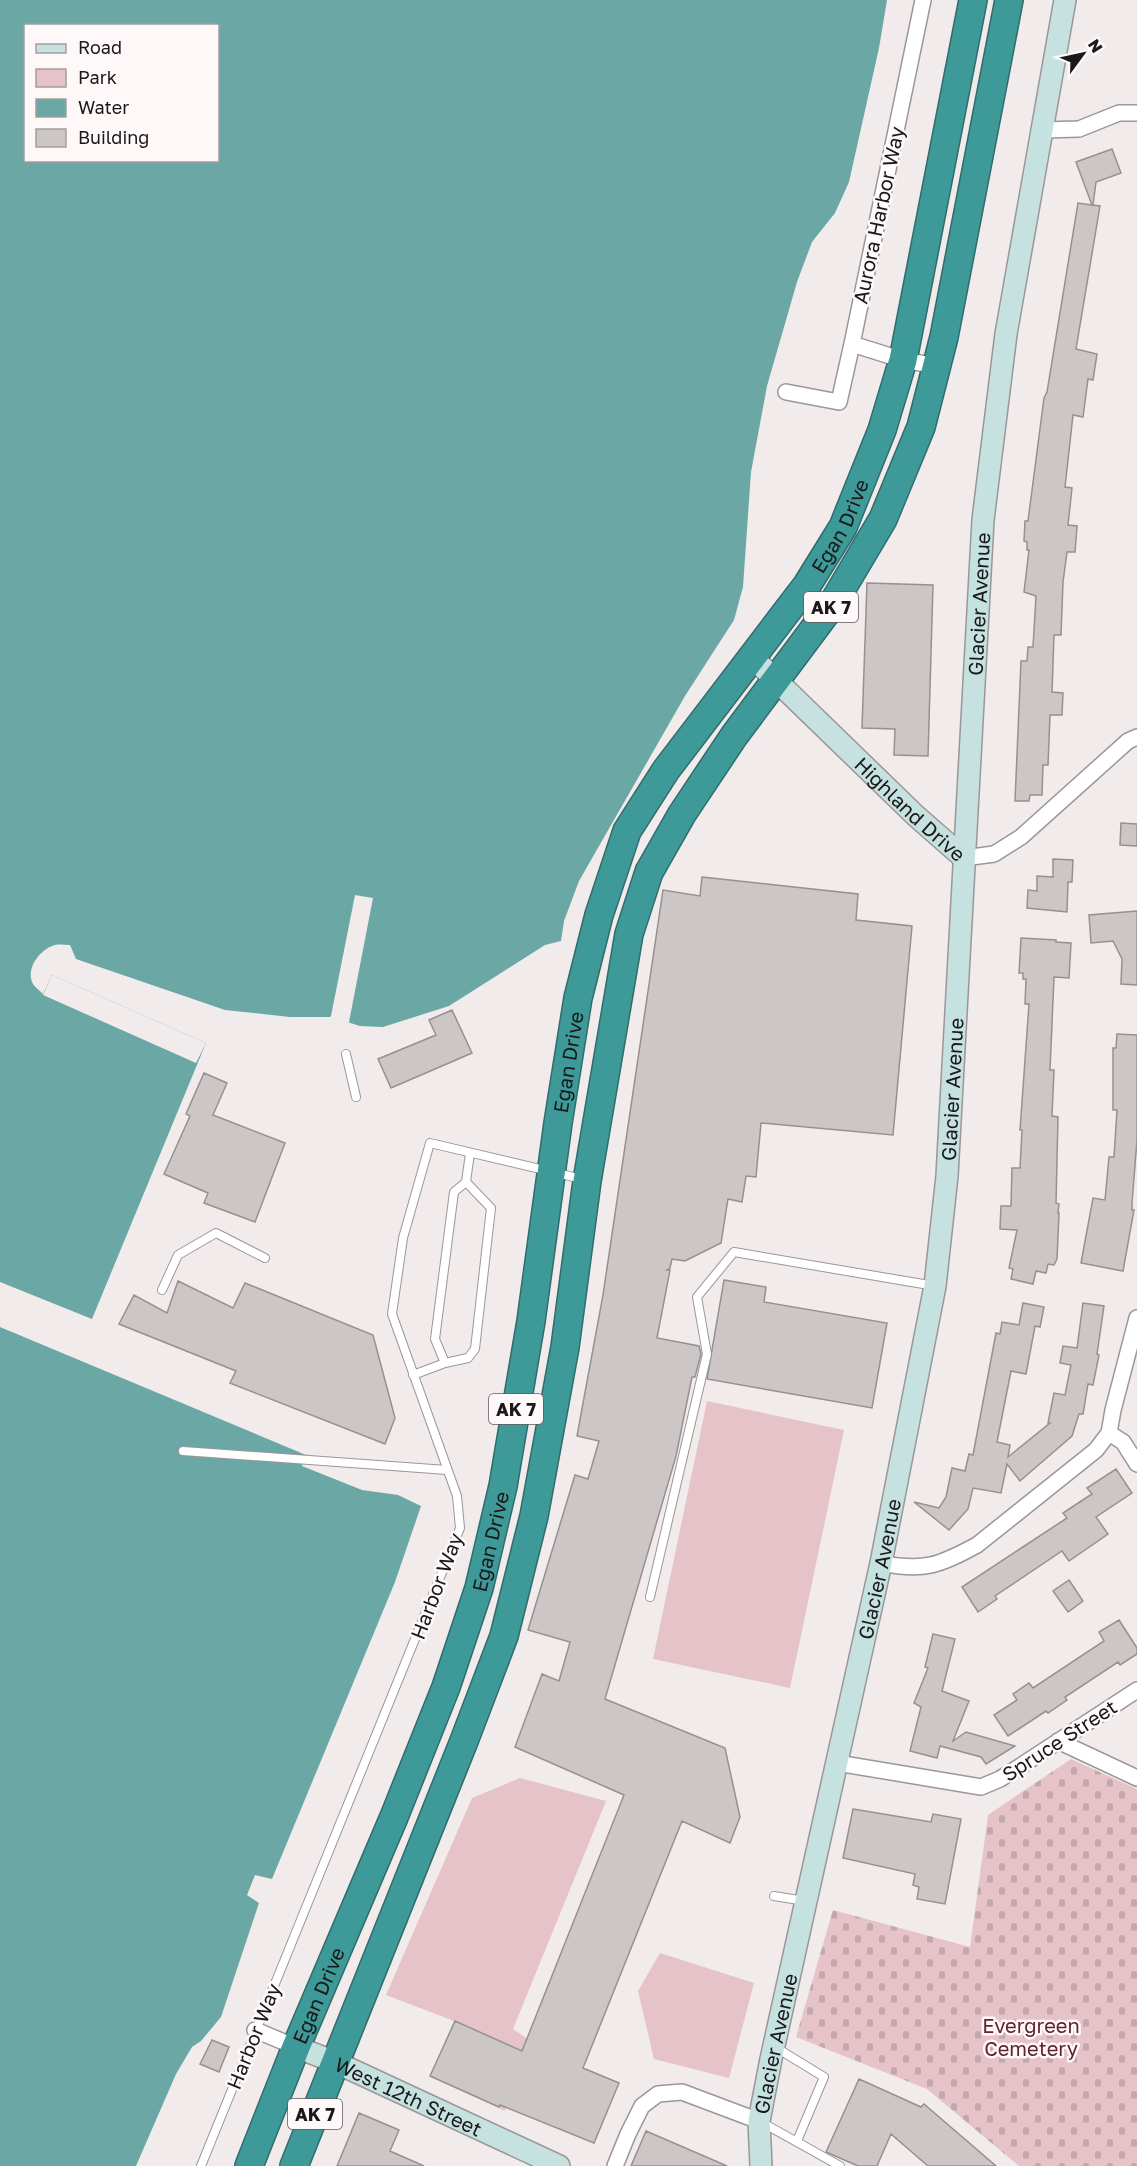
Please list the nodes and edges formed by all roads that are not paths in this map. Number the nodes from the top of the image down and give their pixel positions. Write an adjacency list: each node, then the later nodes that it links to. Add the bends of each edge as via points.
1 (923, 0): 7 (street, Aurora Harbor Way)
2 (973, 0): 8 (highway, Egan Drive / AK 7)
3 (1009, 0): 9 (highway, Egan Drive / AK 7)
4 (1065, 0): 6 (main road, Glacier Avenue)
5 (1137, 113): 6 (street, via 1119,113 1079,129)
6 (1043, 130): 14 (main road, Glacier Avenue, via 1006,334 983,520)
7 (852, 344): 8 (street); 10 (street, Aurora Harbor Way, via 839,402)
8 (903, 360): 9 (street); 11 (highway, Egan Drive / AK 7, via 882,430 843,527 807,585)
9 (936, 366): 12 (highway, Egan Drive / AK 7, via 921,427 884,519 832,605)
10 (786, 392)
11 (753, 658): 12 (main road, Highland Drive); 18 (highway, Egan Drive / AK 7, via 666,770 627,831 599,915 578,998)
12 (774, 680): 14 (main road, Highland Drive); 19 (highway, Egan Drive / AK 7, via 682,814 649,872 629,934)
13 (1137, 737): 14 (street, Highland Drive, via 1021,837 994,854)
14 (964, 858): 22 (main road, Glacier Avenue, via 946,1185)
15 (346, 1054): 16 (lane)
16 (356, 1097)
17 (470, 1153): 18 (lane, Harbor Way); 20 (lane); 26 (lane, Harbor Way, via 430,1143 403,1238 392,1314)
18 (553, 1172): 19 (lane, Harbor Way); 41 (highway, Egan Drive / AK 7, via 505,1475 479,1588 446,1687)
19 (587, 1181): 42 (highway, Egan Drive / AK 7, via 565,1347 534,1516 504,1636)
20 (466, 1182): 25 (lane, via 454,1192 435,1339); 25 (lane, via 491,1208 475,1349 468,1358)
21 (265, 1258): 23 (lane, via 216,1233 178,1255)
22 (935, 1286): 31 (main road, Glacier Avenue); 32 (lane, via 734,1252 697,1297 707,1354)
23 (162, 1290)
24 (1137, 1318): 27 (street)
25 (445, 1363): 26 (lane)
26 (413, 1375): 30 (lane, Harbor Way)
27 (1109, 1434): 29 (street, via 1123,1442); 31 (street, via 1080,1464 956,1557 932,1566 907,1569)
28 (183, 1451): 30 (lane)
29 (1137, 1464)
30 (447, 1470): 39 (lane, Harbor Way, via 457,1496 460,1528)
31 (881, 1563): 35 (main road, Glacier Avenue)
32 (650, 1597)
33 (1137, 1690): 34 (street, Spruce Street)
34 (1058, 1741): 35 (street, Spruce Street, via 981,1787); 36 (street)
35 (837, 1763): 38 (main road, Glacier Avenue)
36 (1137, 1778)
37 (774, 1896): 38 (lane)
38 (805, 1901): 40 (main road, Glacier Avenue)
39 (255, 2031): 41 (street, West 12th Street); 45 (lane, Harbor Way)
40 (774, 2046): 43 (main road, Glacier Avenue); 44 (lane, via 824,2077)
41 (296, 2047): 42 (main road, West 12th Street); 46 (highway, Egan Drive / AK 7)
42 (335, 2062): 47 (highway, Egan Drive / AK 7); 48 (main road, West 12th Street)
43 (759, 2121): 44 (lane); 49 (street, via 682,2092 658,2094 642,2106); 50 (main road, Glacier Avenue)
44 (797, 2141): 51 (lane)
45 (201, 2166)
46 (249, 2166)
47 (294, 2166)
48 (559, 2166)
49 (615, 2166)
50 (761, 2166)
51 (840, 2166)

